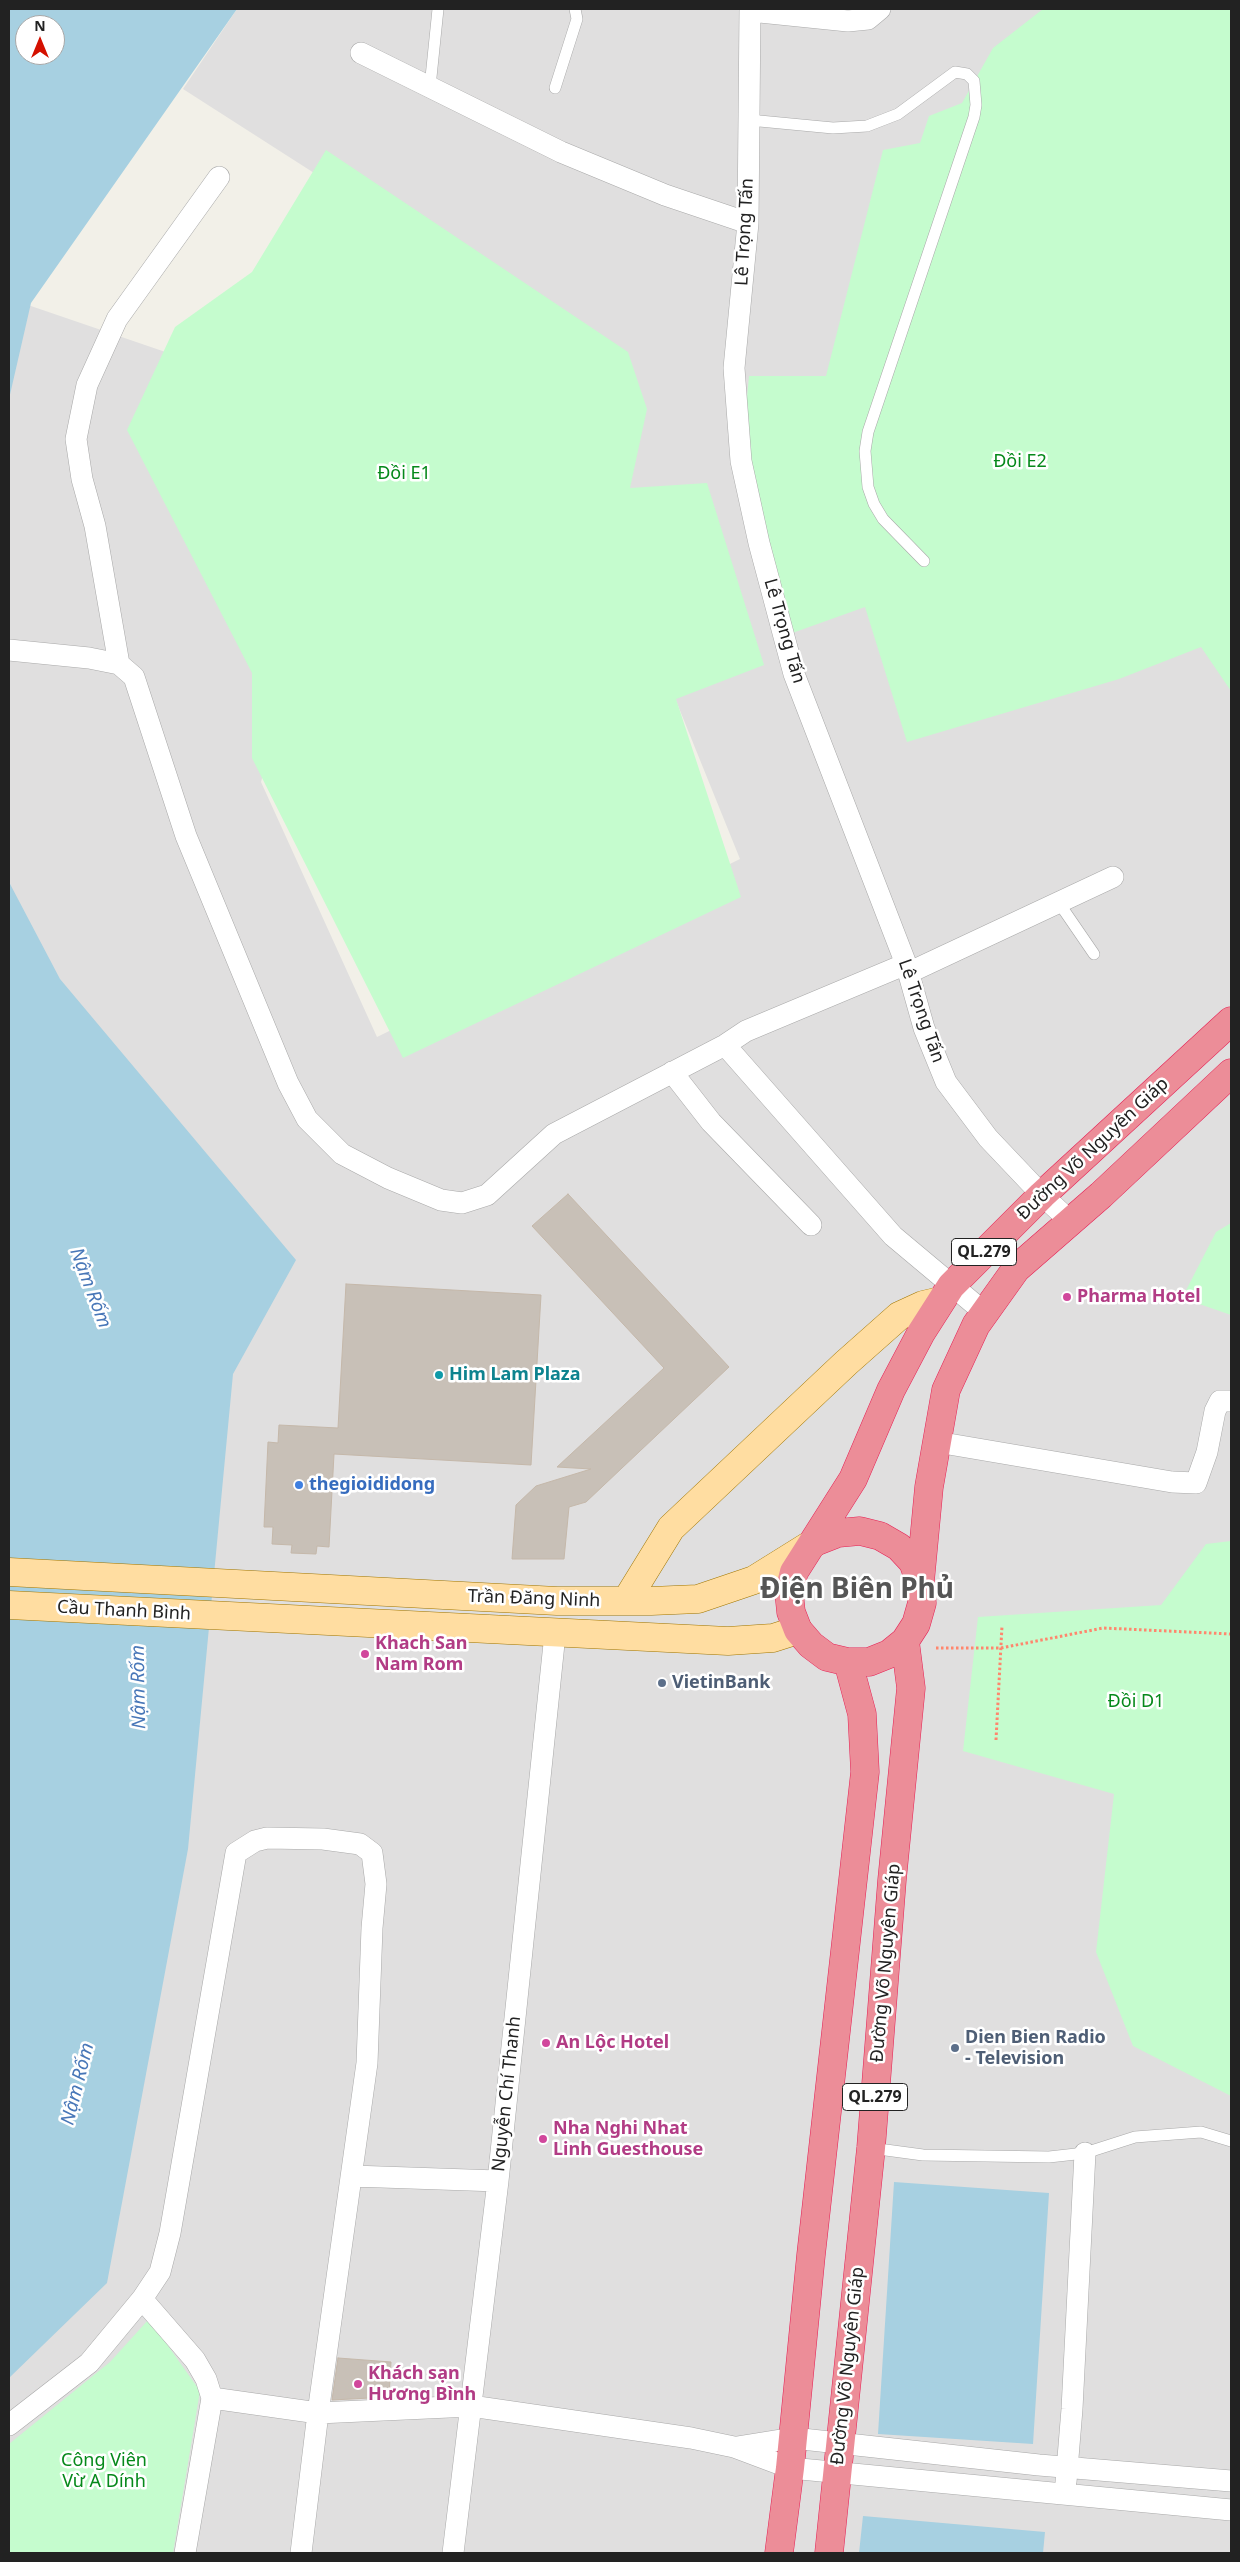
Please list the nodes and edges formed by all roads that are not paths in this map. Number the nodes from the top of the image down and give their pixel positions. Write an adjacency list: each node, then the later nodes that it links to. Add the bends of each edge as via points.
1 (438, 9): 6 (lane)
2 (575, 9): 7 (lane, via 577,19)
3 (880, 9): 4 (street, via 868,19 848,21)
4 (750, 10): 8 (street, Lê Trọng Tấn)
5 (361, 53): 6 (street)
6 (430, 87): 10 (street, via 561,152 665,196)
7 (555, 88)
8 (749, 120): 10 (street, Lê Trọng Tấn); 11 (lane, via 833,128 867,126 898,114 955,72 967,74 974,82 974,117 868,432 865,451 868,487 874,504 883,519)
9 (219, 177): 13 (street, via 117,319 87,385 76,439)
10 (748, 223): 17 (street, Lê Trọng Tấn, via 734,368 741,461 794,674)
11 (924, 561)
12 (9, 650): 13 (street)
13 (119, 664): 20 (street, via 134,677 186,836 288,1082 307,1119 342,1154 441,1200 462,1203 487,1194 554,1134)
14 (1113, 877): 15 (street)
15 (1059, 903): 16 (lane); 17 (street)
16 (1094, 954)
17 (907, 969): 19 (street, via 746,1031); 22 (street, Lê Trọng Tấn, via 924,1028 946,1082 988,1138)
18 (1231, 1021): 22 (highway, Đường Võ Nguyên Giáp / QL.279)
19 (725, 1045): 20 (street); 25 (street)
20 (672, 1072): 24 (street, via 711,1122)
21 (1231, 1073): 23 (highway, QL.279)
22 (1042, 1195): 23 (street, Lê Trọng Tấn); 25 (highway, Đường Võ Nguyên Giáp / QL.279)
23 (1071, 1222): 26 (highway, QL.279, via 1016,1269)
24 (811, 1226)
25 (945, 1293): 26 (street); 29 (highway, Đường Võ Nguyên Giáp / QL.279, via 890,1390 853,1479); 34 (main road, via 899,1316 671,1528)
26 (985, 1313): 28 (highway, QL.279, via 976,1325 946,1390)
27 (1231, 1400): 28 (street, via 1220,1401 1215,1411 1207,1452 1196,1483 1172,1482)
28 (937, 1442): 31 (highway, QL.279, via 929,1487)
29 (815, 1542): 31 (highway, QL.279, via 838,1533 860,1531 880,1536 899,1547 912,1562); 34 (main road, Trần Đăng Ninh, via 754,1580 698,1599); 37 (highway, QL.279, via 794,1572 789,1592 791,1612)
30 (9, 1572): 32 (main road, Cầu Thanh Bình)
31 (920, 1582): 39 (highway, QL.279, via 922,1603 916,1624)
32 (239, 1584): 33 (main road, Trần Đăng Ninh)
33 (557, 1601): 34 (main road, Trần Đăng Ninh); 38 (main road)
34 (626, 1601)
35 (9, 1605): 36 (main road, Cầu Thanh Bình)
36 (239, 1617): 38 (main road, Trần Đăng Ninh)
37 (798, 1630): 38 (main road, Trần Đăng Ninh, via 773,1638 728,1641); 40 (highway, QL.279, via 811,1646 827,1657)
38 (555, 1634): 45 (street, Nguyễn Chí Thanh)
39 (905, 1641): 40 (highway, QL.279, via 889,1654 869,1662); 42 (highway, Đường Võ Nguyên Giáp / QL.279, via 911,1688)
40 (848, 1662): 51 (highway, QL.279, via 862,1714 865,1772)
41 (1231, 2141): 43 (lane, via 1191,2132 1135,2137)
42 (871, 2148): 43 (lane, via 923,2155 1049,2157); 52 (highway, Đường Võ Nguyên Giáp / QL.279)
43 (1085, 2153): 55 (street)
44 (352, 2176): 45 (street); 46 (street, via 367,2063 376,1884 372,1853 360,1844 348,1842 267,1838 255,1841 236,1853 170,2233 160,2272); 49 (street)
45 (498, 2181): 48 (street, Nguyễn Chí Thanh)
46 (142, 2299): 47 (street, via 195,2360 206,2378); 50 (street, via 89,2363)
47 (212, 2398): 49 (street); 60 (street)
48 (471, 2406): 49 (street); 53 (street); 62 (street, Nguyễn Chí Thanh)
49 (318, 2412): 61 (street)
50 (9, 2425)
51 (793, 2438): 52 (street); 53 (street); 54 (highway, QL.279)
52 (839, 2444): 55 (street); 56 (highway, Đường Võ Nguyên Giáp / QL.279)
53 (734, 2447): 54 (street)
54 (790, 2468): 56 (street); 63 (highway, QL.279)
55 (1066, 2468): 57 (street); 58 (street)
56 (838, 2471): 58 (street); 64 (highway, Đường Võ Nguyên Giáp / QL.279)
57 (1231, 2481)
58 (1065, 2494): 59 (street)
59 (1231, 2510)
60 (185, 2553)
61 (301, 2553)
62 (453, 2553)
63 (779, 2553)
64 (829, 2553)

